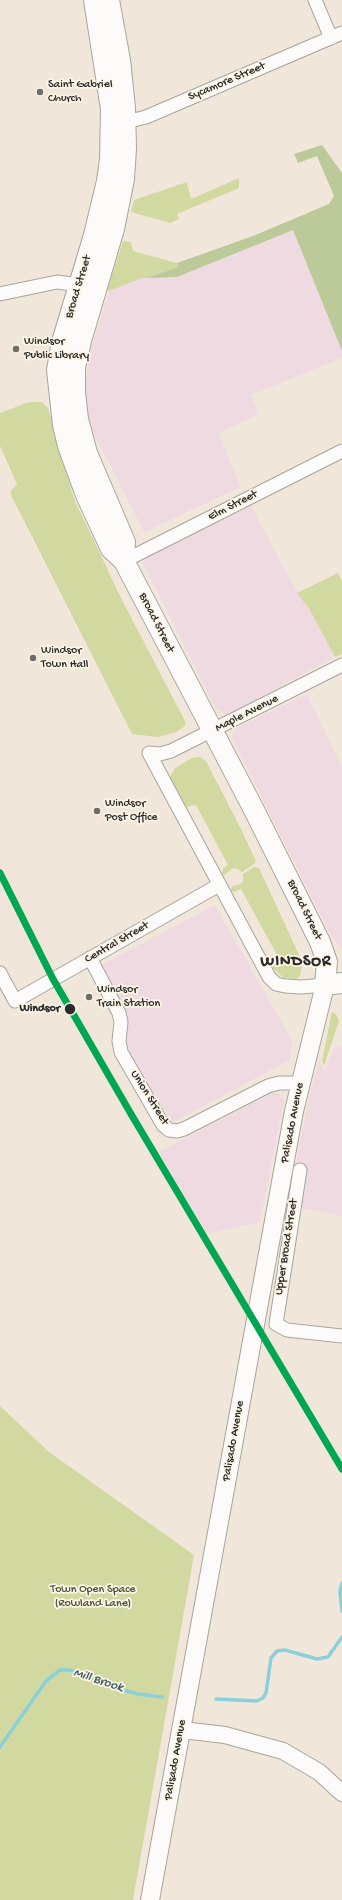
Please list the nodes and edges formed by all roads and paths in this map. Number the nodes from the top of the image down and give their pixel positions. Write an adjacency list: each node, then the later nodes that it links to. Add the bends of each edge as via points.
1 (94, 0): 5 (main road, Broad Street, via 108,84)
2 (109, 0): 5 (main road, Broad Street, via 120,60)
3 (315, 0): 4 (street)
4 (336, 35): 5 (street, Sycamore Street, via 146,116)
5 (118, 122): 6 (main road, Broad Street, via 94,235)
6 (88, 289): 7 (street, via 57,282); 9 (main road, Broad Street, via 81,341 67,393 75,442 125,542)
7 (0, 294)
8 (342, 451): 9 (street, Elm Street)
9 (124, 561): 11 (main road, Broad Street)
10 (342, 665): 11 (street, Maple Avenue)
11 (212, 731): 12 (street, Maple Avenue, via 167,753 149,753); 15 (main road, Broad Street, via 323,948)
12 (219, 885): 13 (street, Central Street); 15 (street, via 263,968 273,981 291,987)
13 (90, 958): 14 (street, Central Street, via 15,1001); 16 (street, Union Street, via 120,1013 121,1052 163,1125 169,1130 184,1129 268,1086)
14 (0, 973)
15 (333, 984): 16 (main road, Palisado Avenue)
16 (300, 1083): 19 (main road, Palisado Avenue)
17 (300, 1170): 18 (street, Upper Broad Street, via 276,1324 287,1330)
18 (342, 1336)
19 (182, 1730): 20 (street, via 225,1736 283,1751 319,1772); 21 (main road, Palisado Avenue)
20 (342, 1793)
21 (150, 1900)

